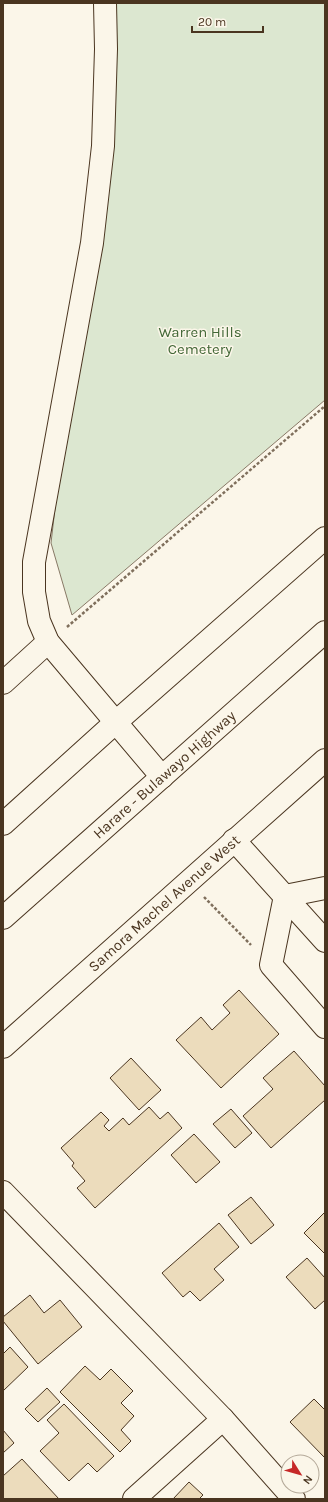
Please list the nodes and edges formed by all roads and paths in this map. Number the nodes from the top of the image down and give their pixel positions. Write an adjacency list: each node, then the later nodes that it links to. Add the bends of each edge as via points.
1 (105, 3): 5 (main road, via 103,146 92,243 34,562 34,592 39,620)
2 (325, 406): 5 (path)
3 (325, 538): 7 (main road)
4 (325, 632): 9 (main road, Harare - Bulawayo Highway)
5 (48, 642): 6 (main road); 7 (main road)
6 (3, 684)
7 (116, 722): 9 (main road); 10 (main road)
8 (325, 760): 11 (main road, Samora Machel Avenue West)
9 (162, 777): 15 (main road, Harare - Bulawayo Highway)
10 (3, 824)
11 (234, 840): 12 (main road, Samora Machel Avenue West); 14 (main road)
12 (189, 881): 17 (path); 19 (main road, Samora Machel Avenue West)
13 (325, 888): 14 (main road)
14 (285, 896): 16 (main road); 17 (main road)
15 (3, 918)
16 (325, 941)
17 (271, 965): 18 (main road)
18 (325, 1027)
19 (3, 1047)
20 (6, 1200): 21 (main road)
21 (223, 1419): 22 (main road); 23 (main road)
22 (134, 1499)
23 (294, 1499)

